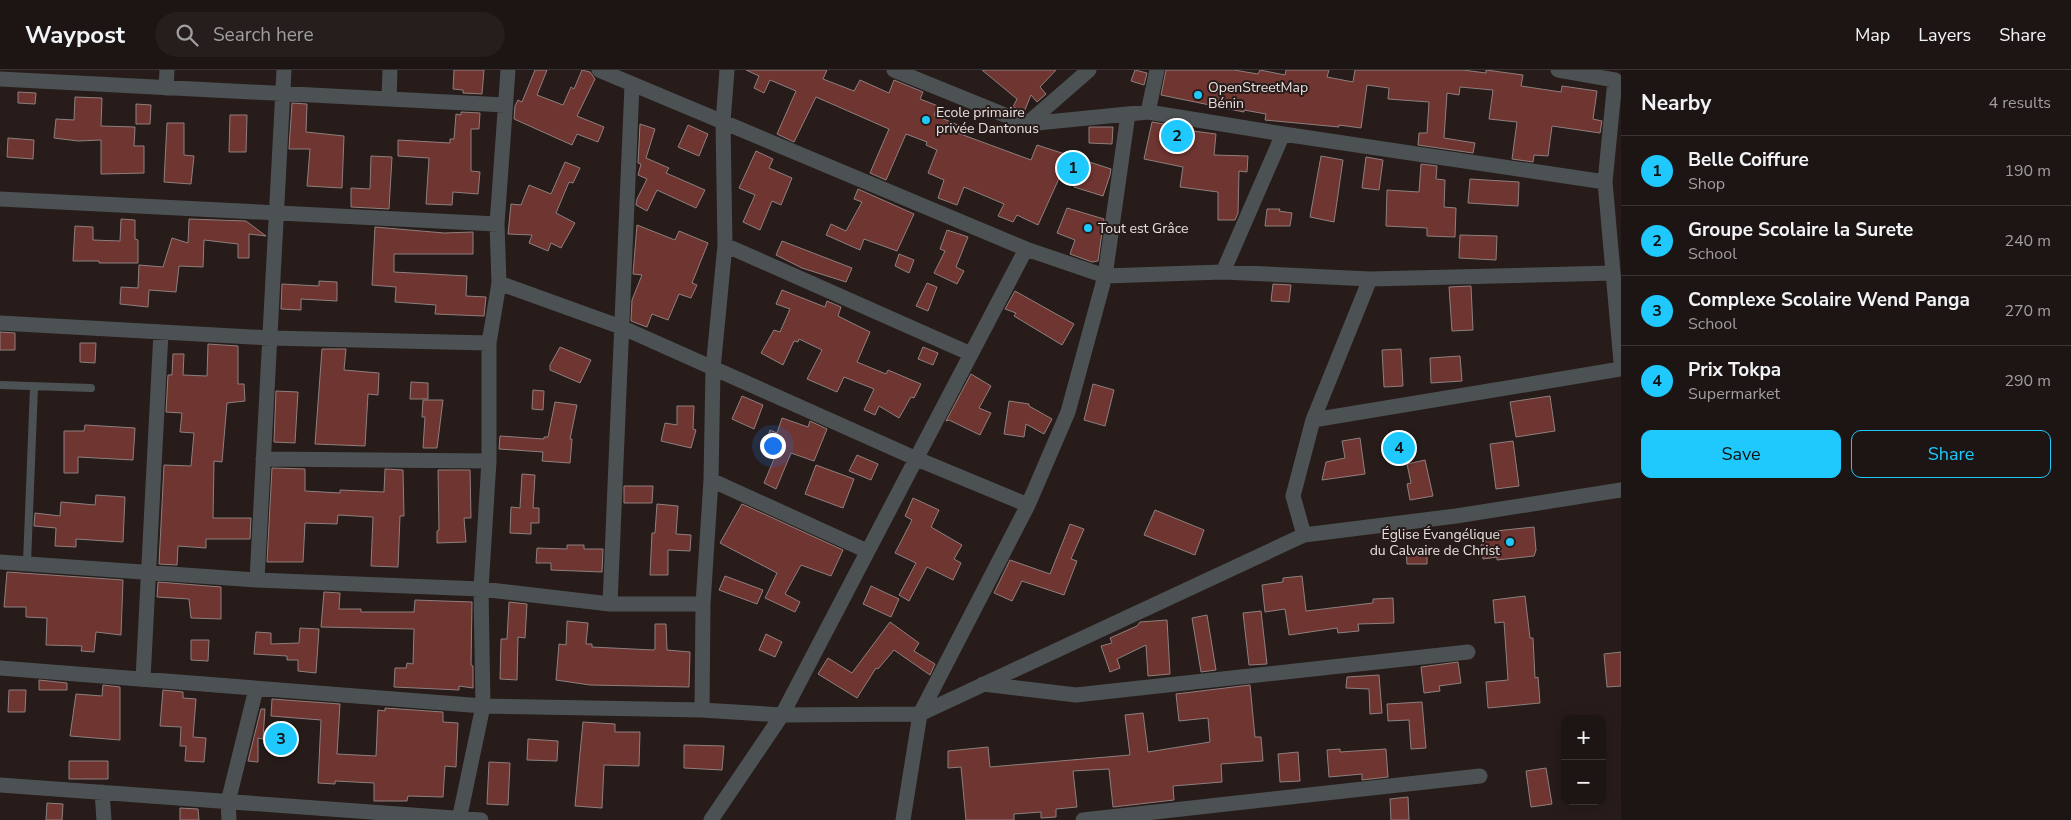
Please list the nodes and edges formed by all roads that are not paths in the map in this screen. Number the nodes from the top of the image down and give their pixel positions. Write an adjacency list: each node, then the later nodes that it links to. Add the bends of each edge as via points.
1 (167, 70): 16 (street)
2 (284, 70): 17 (street)
3 (390, 70): 18 (street)
4 (508, 70): 19 (street)
5 (599, 70): 15 (street)
6 (728, 70): 22 (street)
7 (894, 70): 14 (street)
8 (933, 70): 14 (street)
9 (1089, 70): 23 (street)
10 (1157, 70): 20 (street)
11 (1558, 70): 25 (street, via 1615,80)
12 (38, 75): 13 (street); 16 (street)
13 (0, 79)
14 (922, 82): 23 (street)
15 (632, 85): 22 (street); 37 (street)
16 (166, 88): 17 (street)
17 (282, 94): 18 (street); 27 (street)
18 (389, 100): 19 (street)
19 (505, 105): 28 (street)
20 (1148, 112): 21 (street); 24 (street)
21 (1128, 114): 23 (street); 33 (street)
22 (723, 122): 29 (street); 30 (street)
23 (1027, 124)
24 (1283, 134): 25 (street); 31 (street)
25 (1605, 182): 32 (street)
26 (0, 199): 27 (street)
27 (276, 214): 28 (street); 39 (street)
28 (497, 224): 35 (street)
29 (724, 245): 41 (street); 43 (street)
30 (1026, 249): 33 (street); 41 (street)
31 (1223, 272): 33 (street); 34 (street)
32 (1613, 273): 34 (street); 42 (street)
33 (1105, 276): 54 (street, via 1068,412)
34 (1370, 279): 48 (street)
35 (499, 284): 37 (street); 40 (street)
36 (0, 323): 38 (street)
37 (621, 327): 43 (street); 62 (street)
38 (161, 332): 39 (street); 59 (street)
39 (270, 338): 40 (street); 49 (street)
40 (489, 343): 51 (street)
41 (971, 354): 50 (street)
42 (1621, 362)
43 (713, 369): 50 (street); 52 (street)
44 (1621, 369): 48 (street)
45 (0, 386): 46 (lane)
46 (34, 387): 47 (lane); 58 (lane)
47 (91, 388)
48 (1313, 420): 55 (street, via 1293,496)
49 (263, 459): 51 (street); 60 (street)
50 (917, 459): 54 (street); 56 (street)
51 (489, 461): 61 (street)
52 (711, 480): 56 (street); 63 (street)
53 (1621, 490): 55 (street, via 1456,516)
54 (1028, 505): 71 (street)
55 (1304, 535): 67 (street)
56 (867, 551): 72 (street)
57 (0, 562): 58 (street)
58 (27, 564): 59 (street)
59 (148, 572): 60 (street); 66 (street)
60 (257, 580): 61 (street)
61 (481, 589): 62 (street); 69 (street)
62 (610, 604): 63 (street)
63 (703, 604): 70 (street)
64 (1468, 652): 67 (street, via 1076,696)
65 (1, 671): 66 (street)
66 (142, 679): 68 (street)
67 (982, 684): 71 (street)
68 (256, 689): 69 (street); 76 (street)
69 (483, 706): 70 (street); 77 (street)
70 (702, 710): 72 (street)
71 (920, 714): 72 (street); 82 (street)
72 (782, 715): 81 (street)
73 (1480, 776): 83 (street)
74 (0, 785): 75 (street)
75 (102, 792): 76 (street); 78 (street)
76 (228, 802): 77 (street); 79 (street)
77 (459, 819): 80 (street)
78 (104, 820)
79 (229, 820)
80 (481, 820)
81 (711, 820)
82 (903, 820)
83 (1083, 820)

